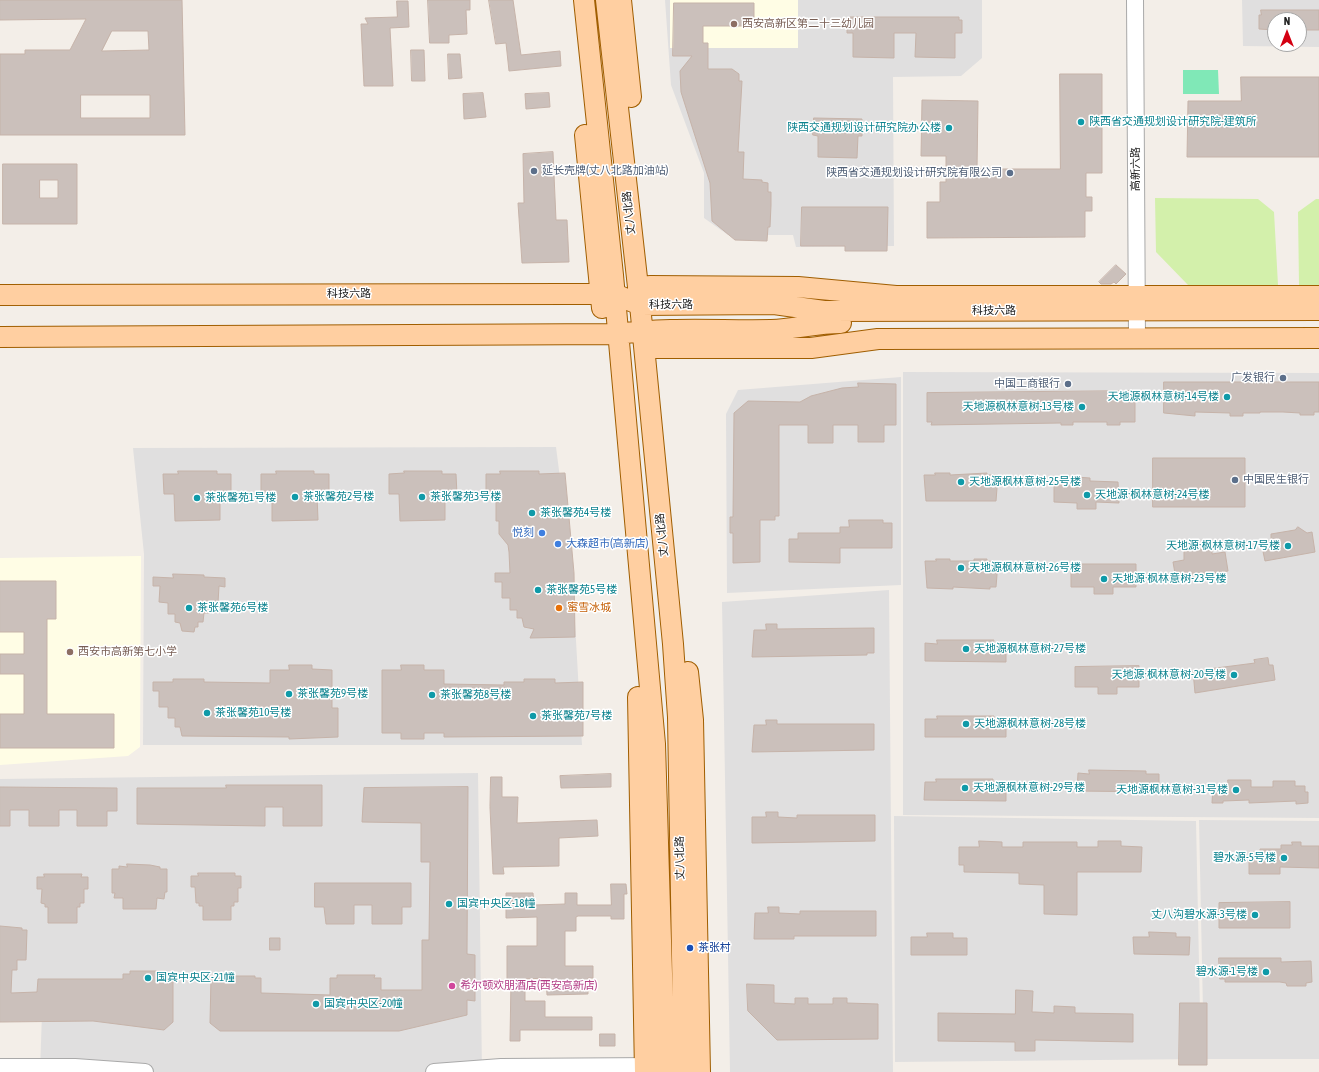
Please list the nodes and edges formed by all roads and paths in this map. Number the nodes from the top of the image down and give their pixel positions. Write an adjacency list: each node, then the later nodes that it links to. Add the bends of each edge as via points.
1 (571, 0): 7 (main road)
2 (584, 0): 7 (main road, 丈八北路)
3 (606, 0): 9 (main road, 丈八北路)
4 (621, 0): 9 (main road)
5 (1135, 0): 11 (street, 高新六路)
6 (0, 295): 7 (main road, 科技六路)
7 (608, 295): 9 (main road, 科技六路); 13 (main road)
8 (1319, 296): 11 (main road)
9 (647, 299): 11 (main road, via 798,287); 14 (main road, 丈八北路)
10 (1319, 310): 11 (main road, 科技六路)
11 (1136, 317): 12 (main road, 科技六路); 14 (main road, 科技六路, via 824,323 773,330); 16 (main road)
12 (1319, 322)
13 (612, 334): 14 (main road, 科技六路); 15 (main road, 科技六路); 18 (main road)
14 (651, 336): 18 (main road, 丈八北路, via 678,717); 21 (main road, via 693,720)
15 (0, 337)
16 (1319, 338)
17 (0, 1067): 19 (street, via 75,1067)
18 (665, 1070): 20 (street, via 501,1067)
19 (145, 1072)
20 (434, 1072)
21 (700, 1072)

